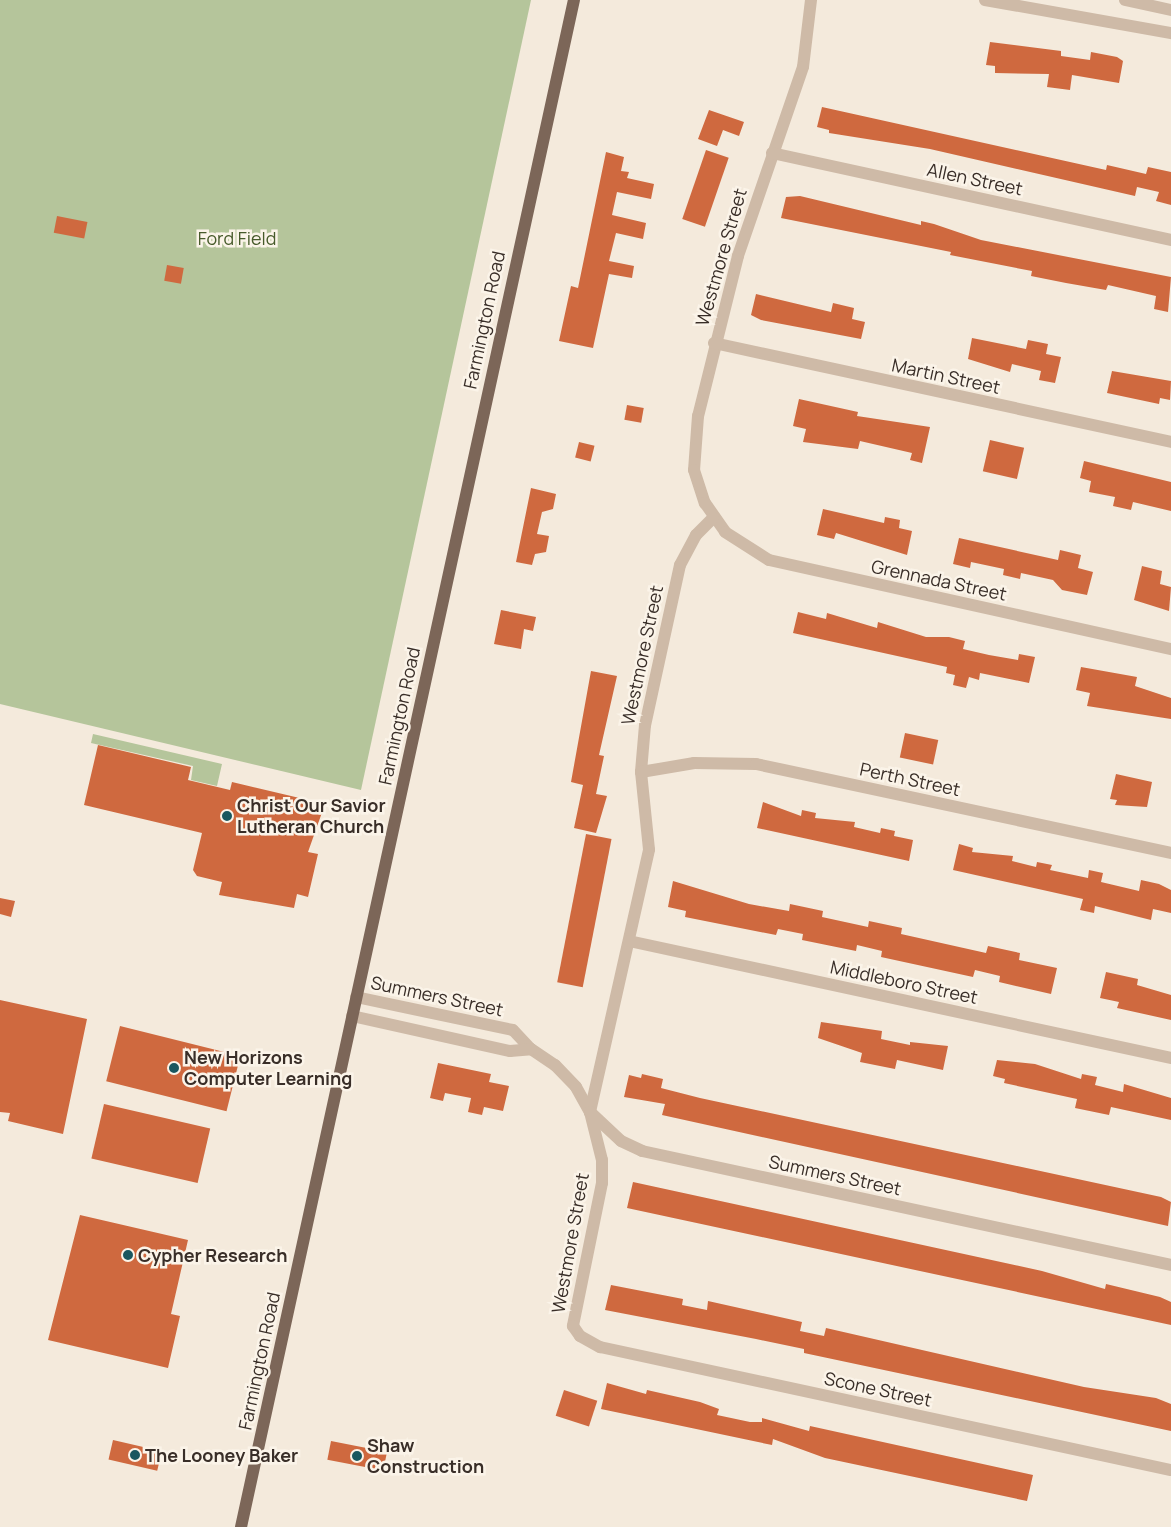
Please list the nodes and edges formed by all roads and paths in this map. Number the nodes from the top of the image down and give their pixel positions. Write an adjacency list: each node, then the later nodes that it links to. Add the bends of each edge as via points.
1 (574, 0): 16 (main road, Farmington Road)
2 (811, 0): 7 (street, Westmore Street, via 803,67)
3 (985, 0): 6 (street)
4 (1125, 0): 5 (street)
5 (1171, 10)
6 (1171, 32)
7 (772, 153): 8 (street, Allen Street); 9 (street, Westmore Street)
8 (1171, 240)
9 (714, 343): 10 (street, Martin Street); 11 (street, Westmore Street, via 693,450 699,487)
10 (1171, 442)
11 (713, 518): 12 (street, Grennada Street, via 739,544 769,560); 13 (street, Westmore Street, via 686,550 674,584 645,725)
12 (1171, 649)
13 (641, 772): 14 (street, Perth Street, via 694,762 756,764); 15 (street, Westmore Street, via 649,850)
14 (1171, 853)
15 (629, 941): 19 (street, Middleboro Street); 20 (street, Westmore Street)
16 (356, 996): 17 (main road, Farmington Road); 18 (street, Summers Street, via 513,1030)
17 (352, 1016): 18 (street, via 510,1051); 24 (main road, Farmington Road)
18 (531, 1049): 20 (street, Summers Street, via 556,1065 576,1086)
19 (1171, 1058)
20 (590, 1112): 21 (street, Summers Street, via 621,1141 642,1151); 22 (street, Westmore Street, via 602,1160 602,1183 573,1317)
21 (1171, 1265)
22 (580, 1336): 23 (street, Scone Street, via 600,1347)
23 (1171, 1470)
24 (241, 1527)

